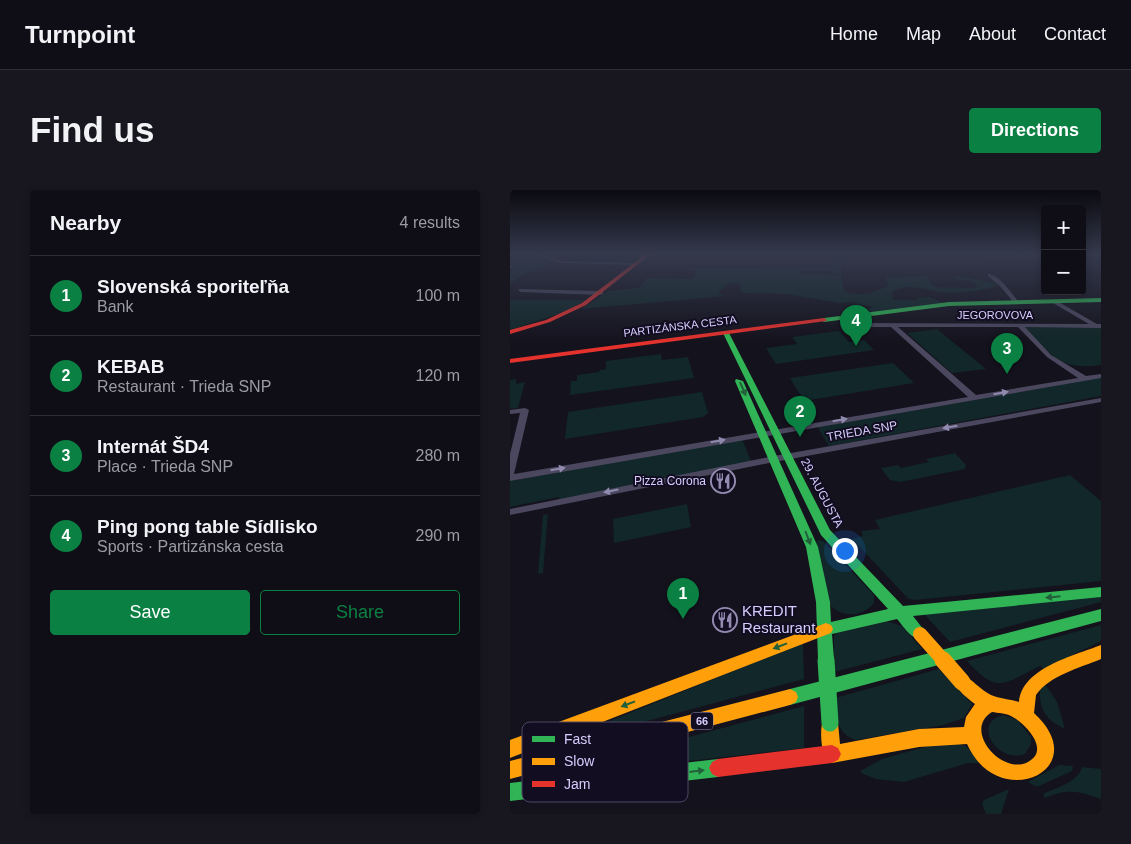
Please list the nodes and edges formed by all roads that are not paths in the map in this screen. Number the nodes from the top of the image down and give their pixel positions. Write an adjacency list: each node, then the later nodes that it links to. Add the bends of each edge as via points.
1 (613, 283): 4 (street)
2 (1000, 283): 6 (street)
3 (520, 290): 4 (street)
4 (601, 293): 12 (street, via 560,316)
5 (1101, 300): 7 (street, PARTIZÁNSKA CESTA)
6 (1016, 302): 7 (street, PARTIZÁNSKA CESTA); 8 (street, PARTIZÁNSKA CESTA, via 949,304)
7 (1055, 302): 11 (street, JEGOROVOVA)
8 (852, 317): 9 (street, PARTIZÁNSKA CESTA, via 862,325); 13 (street, PARTIZÁNSKA CESTA, via 750,330)
9 (892, 325): 10 (street, JEGOROVOVA); 17 (street)
10 (1019, 325): 11 (street, JEGOROVOVA); 16 (street, via 1049,356)
11 (1099, 326)
12 (510, 332)
13 (725, 339): 14 (street, PARTIZÁNSKA CESTA, via 696,337); 20 (street, 29. AUGUSTA); 21 (street, one-way to 21)
14 (510, 361)
15 (1101, 376): 16 (street, TRIEDA SNP)
16 (1085, 379): 17 (street, TRIEDA SNP, one-way to 16)
17 (974, 398): 20 (street, TRIEDA SNP, one-way to 17)
18 (1101, 400): 22 (street, TRIEDA SNP, one-way to 22)
19 (510, 412): 23 (street, via 525,410)
20 (775, 431): 21 (street, TRIEDA SNP); 22 (street, 29. AUGUSTA)
21 (762, 433): 24 (street); 26 (street, TRIEDA SNP, one-way to 21)
22 (788, 457): 24 (street, TRIEDA SNP); 29 (street, 29. AUGUSTA, via 825,532)
23 (512, 459): 25 (street)
24 (774, 460): 27 (street, TRIEDA SNP, one-way to 27); 31 (street, one-way to 31, via 812,547 820,575)
25 (510, 472)
26 (510, 478)
27 (510, 512)
28 (1101, 592): 29 (street, one-way to 29)
29 (900, 612): 31 (street); 33 (street, 29. AUGUSTA, bridge, via 962,682)
30 (1101, 614): 36 (street, 66)
31 (826, 629): 35 (street, one-way to 35); 40 (street, bridge)
32 (1101, 652): 34 (street, via 1043,678 1033,686)
33 (991, 704): 34 (street, 29. AUGUSTA, via 1012,706); 37 (street, via 975,715)
34 (1026, 714): 37 (street, via 1039,730 1045,747 1042,760 1030,772 1017,774 996,767 980,753)
35 (581, 722)
36 (688, 723)
37 (972, 735): 40 (street, via 899,740)
38 (522, 744): 39 (street, one-way to 39)
39 (510, 749)
40 (832, 754): 41 (street, one-way to 40)
41 (688, 772)

